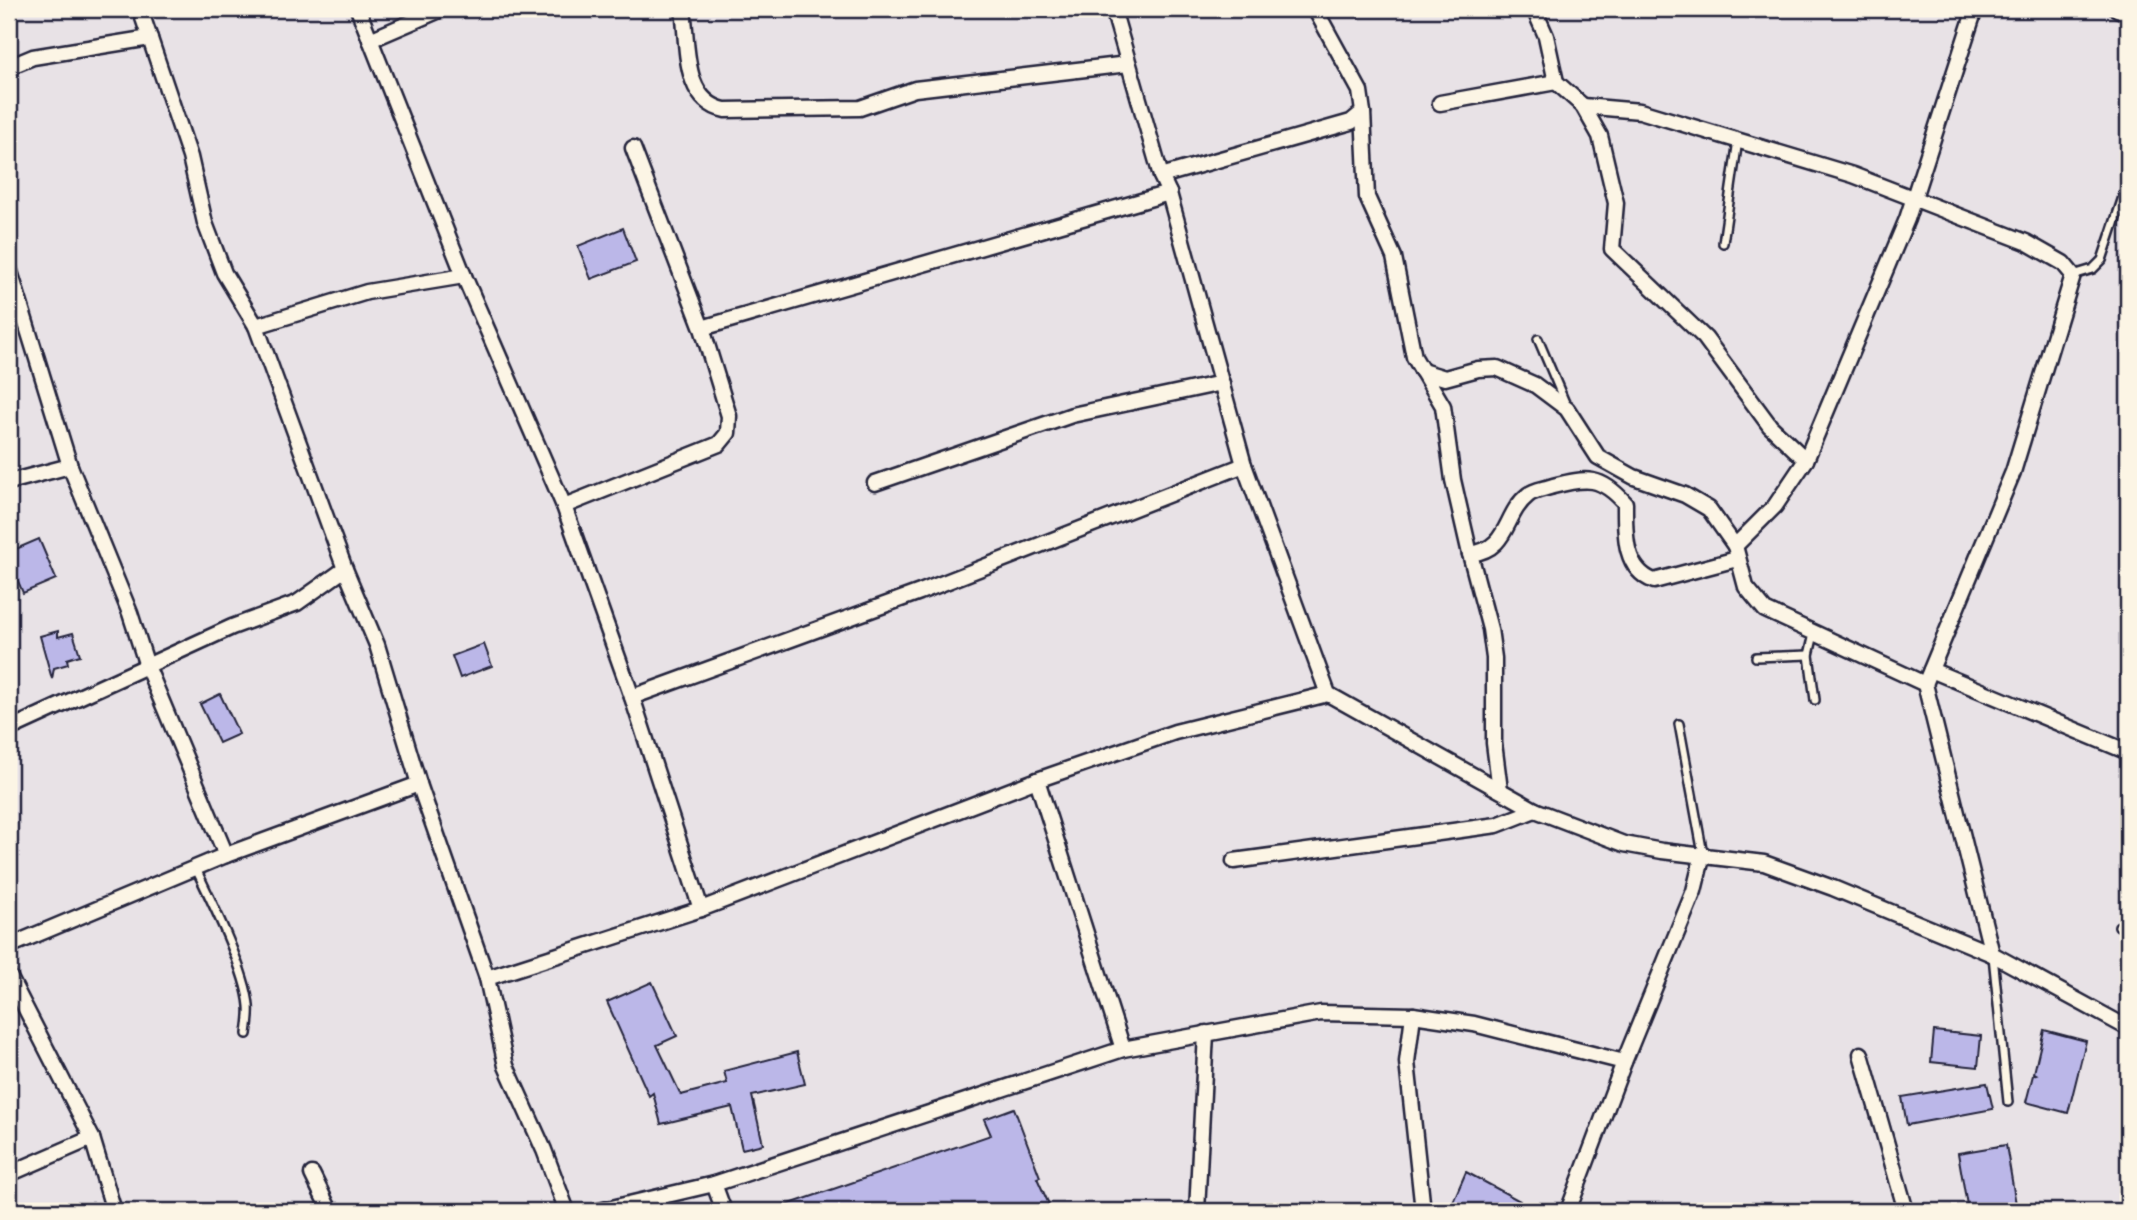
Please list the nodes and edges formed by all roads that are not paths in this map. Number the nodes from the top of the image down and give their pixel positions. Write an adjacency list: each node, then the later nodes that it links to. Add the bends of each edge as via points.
1 (140, 9): 11 (street)
2 (358, 9): 12 (street)
3 (442, 9): 12 (street)
4 (683, 9): 13 (street, via 692,80 698,94 712,107 725,110 860,108 915,89)
5 (1113, 9): 13 (street)
6 (1315, 9): 18 (street, via 1360,91)
7 (1534, 9): 15 (street, via 1546,36)
8 (1975, 9): 24 (street)
9 (2117, 9): 10 (street)
10 (2128, 13)
11 (150, 38): 14 (street, via 33,57); 29 (street, via 190,157 205,223 224,273)
12 (370, 40): 28 (street)
13 (1128, 64): 21 (street)
14 (9, 67)
15 (1556, 82): 16 (street); 17 (street)
16 (1440, 103)
17 (1583, 106): 19 (street, via 1640,111); 35 (street, via 1600,136 1616,203 1612,249 1705,338 1770,426)
18 (1363, 112): 21 (street, via 1351,122); 32 (street, via 1367,197 1394,257 1414,357)
19 (1739, 138): 24 (street); 25 (lane)
20 (633, 148): 30 (street)
21 (1161, 176): 23 (street)
22 (2128, 182): 27 (lane, via 2102,260 2093,269)
23 (1169, 193): 30 (street); 33 (street)
24 (1913, 198): 27 (street, via 2026,242 2063,263); 35 (street)
25 (1723, 243)
26 (9, 268): 37 (street)
27 (2073, 275): 48 (street, via 2013,472)
28 (464, 276): 29 (street, via 367,292); 40 (street)
29 (256, 326): 43 (street)
30 (702, 328): 40 (street, via 729,416 728,433 719,444)
31 (1538, 339): 34 (lane)
32 (1422, 371): 34 (street, via 1445,378 1497,368 1535,385); 42 (street, via 1443,406)
33 (1222, 383): 36 (street); 39 (street, via 1072,415)
34 (1567, 409): 41 (street, via 1598,457 1709,509)
35 (1806, 460): 41 (street)
36 (1244, 465): 49 (street); 50 (street, via 920,592)
37 (70, 466): 38 (street); 47 (street, via 130,613)
38 (9, 482)
39 (875, 483)
40 (564, 506): 50 (street)
41 (1736, 552): 42 (street, via 1654,581 1641,576 1632,564 1625,503 1610,486 1583,478 1529,493 1493,545 1486,552); 44 (street, via 1746,587 1765,610)
42 (1470, 554): 57 (street, via 1494,657 1494,743)
43 (345, 569): 47 (street, via 297,603); 56 (street, via 377,645)
44 (1814, 633): 45 (lane); 48 (street)
45 (1809, 655): 46 (lane); 51 (lane)
46 (1756, 657)
47 (146, 666): 53 (street); 60 (street)
48 (1928, 677): 54 (street); 67 (street)
49 (1328, 694): 55 (street, via 1175,732); 57 (street)
50 (632, 697): 63 (street)
51 (1815, 701)
52 (1679, 724): 59 (lane)
53 (9, 729)
54 (2128, 752)
55 (1037, 780): 63 (street); 74 (street)
56 (419, 784): 60 (street); 69 (street)
57 (1500, 790): 58 (street)
58 (1535, 810): 59 (street, via 1624,844); 61 (street, via 1497,825)
59 (1703, 854): 67 (street, via 1764,863); 76 (street, via 1695,891)
60 (226, 855): 62 (street)
61 (1234, 861)
62 (195, 869): 66 (street); 73 (lane, via 242,978 249,1006)
63 (701, 909): 69 (street)
64 (2119, 926): 65 (lane)
65 (2128, 930)
66 (9, 946)
67 (1992, 954): 71 (street); 77 (lane)
68 (9, 976): 79 (street)
69 (487, 978): 85 (street, via 506,1066)
70 (1413, 1015): 72 (street, via 1321,1013); 76 (street, via 1474,1024); 89 (street, via 1407,1062)
71 (2128, 1028): 78 (lane)
72 (1206, 1033): 74 (street); 88 (street)
73 (247, 1034)
74 (1123, 1049): 82 (street)
75 (1861, 1054): 91 (street)
76 (1624, 1062): 90 (street)
77 (2008, 1102)
78 (2128, 1117)
79 (92, 1138): 80 (street); 83 (street)
80 (9, 1174)
81 (312, 1174): 84 (street)
82 (714, 1184): 86 (street); 87 (street)
83 (114, 1211)
84 (330, 1211)
85 (567, 1211)
86 (599, 1211)
87 (724, 1211)
88 (1197, 1211)
89 (1423, 1211)
90 (1568, 1211)
91 (1906, 1211)

